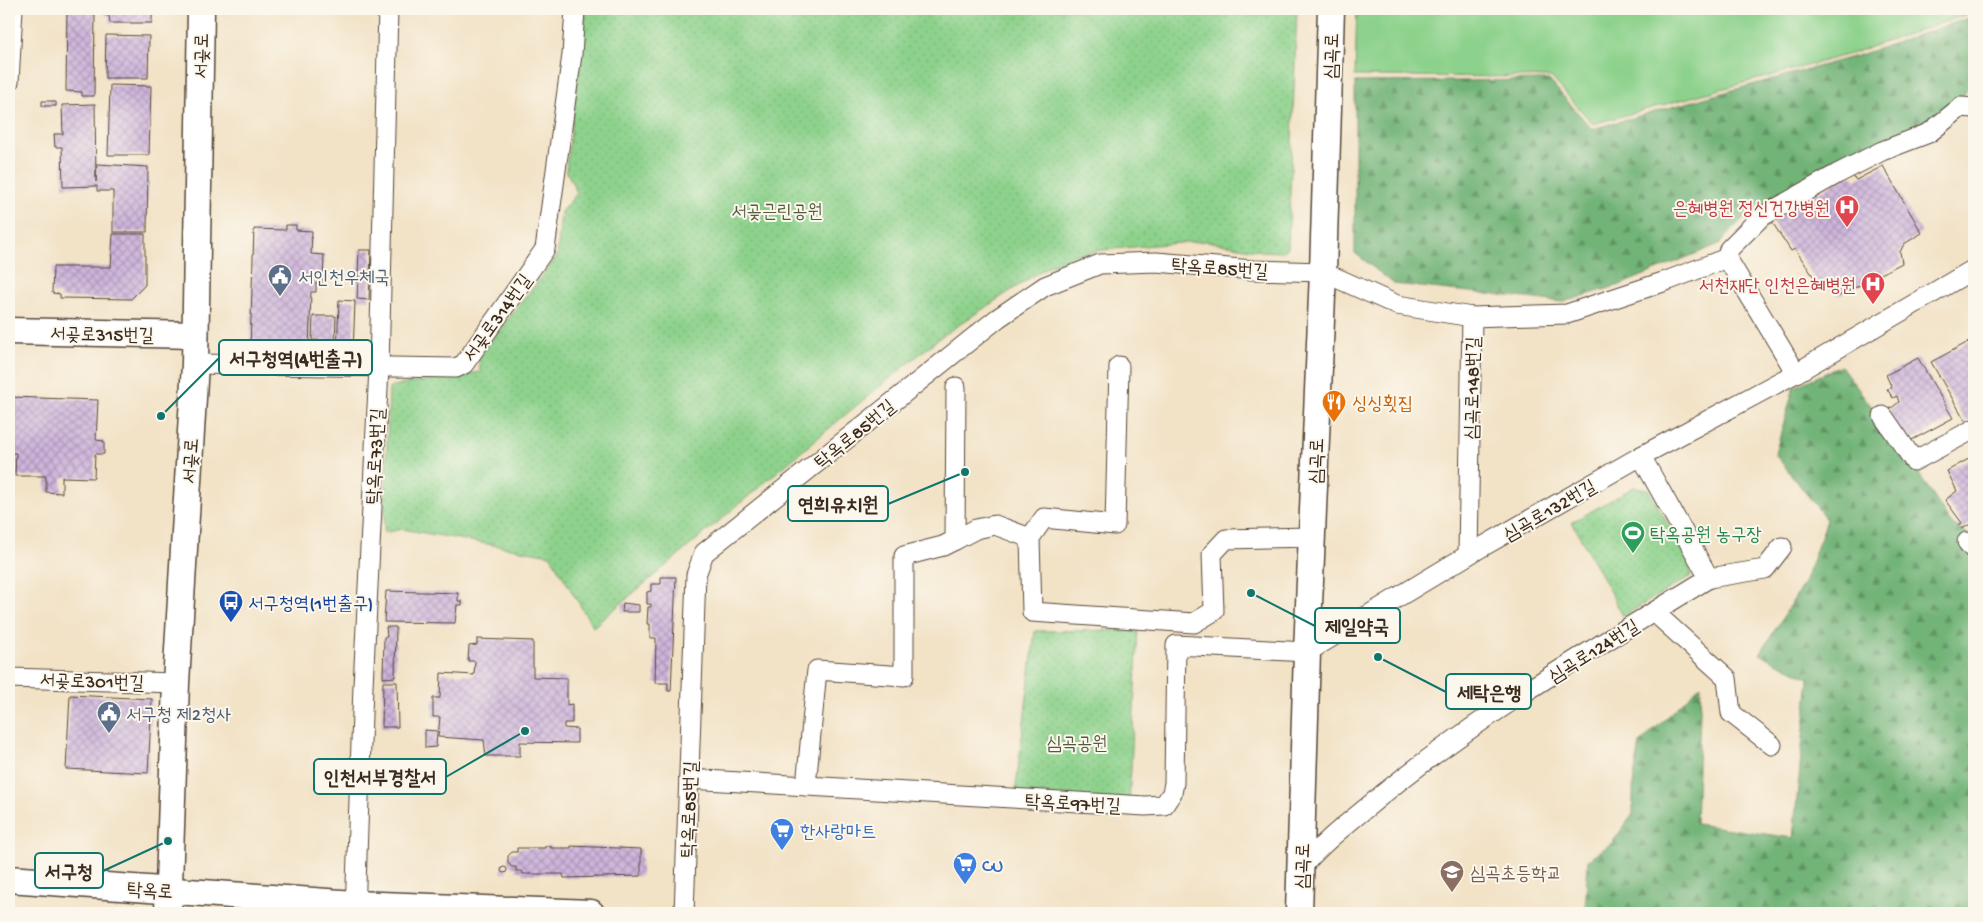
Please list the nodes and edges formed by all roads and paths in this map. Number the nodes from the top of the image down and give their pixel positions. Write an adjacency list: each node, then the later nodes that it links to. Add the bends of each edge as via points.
1 (13, 9): 6 (street)
2 (201, 9): 13 (street, 서곶로)
3 (388, 9): 16 (street, 탁옥로73번길)
4 (575, 9): 16 (street, 서곶로314번길, via 572,55 545,249 464,364 456,368)
5 (1331, 9): 10 (street, 심곡로)
6 (9, 82)
7 (1974, 108): 8 (street, via 1961,108 1929,133 1859,162 1761,217 1729,249)
8 (1727, 258): 11 (street, via 1567,314); 17 (street)
9 (1974, 269): 17 (street, 심곡로132번길)
10 (1323, 272): 11 (street, 심곡로148번길, via 1397,305); 22 (street, 심곡로); 33 (street, 탁옥로85번길, via 1156,262 1100,264 1045,286 998,318 704,553 696,575)
11 (1472, 317): 26 (street, 심곡로148번길)
12 (9, 331): 13 (street, 서곶로315번길)
13 (195, 335): 14 (street, 서곶로)
14 (195, 364): 16 (street, 서곶로314번길); 31 (street, 서곶로)
15 (1119, 366): 23 (street, via 1115,525 1044,518)
16 (379, 368): 38 (street, 탁옥로73번길)
17 (1796, 373): 21 (street, 심곡로132번길)
18 (956, 387): 24 (street)
19 (1883, 416): 20 (street, via 1914,461)
20 (1974, 429)
21 (1641, 456): 26 (street, 심곡로132번길); 27 (street)
22 (1312, 537): 23 (street, via 1226,539 1212,554 1214,611 1194,623 1032,612); 29 (street, 심곡로)
23 (1030, 538): 24 (street, via 995,525 976,529)
24 (955, 540): 34 (street, via 904,556 904,676 817,670)
25 (1782, 547): 27 (street, via 1765,568)
26 (1468, 555): 29 (street, 심곡로132번길)
27 (1709, 578): 28 (street, 심곡로124번길)
28 (1654, 612): 32 (street, via 1727,678 1731,713); 35 (street, 심곡로124번길, via 1510,702 1413,770 1317,848)
29 (1307, 652): 34 (street, 탁옥로97번길, via 1176,645 1174,782 1172,793 1164,805); 35 (street, 심곡로)
30 (9, 678): 31 (street, 서곶로301번길)
31 (176, 683): 37 (street, 서곶로)
32 (1772, 746)
33 (689, 779): 34 (street, 탁옥로97번길); 40 (street, 탁옥로85번길)
34 (806, 786)
35 (1301, 868): 41 (street, 심곡로)
36 (9, 878): 37 (street, 탁옥로)
37 (168, 902): 38 (street, 탁옥로)
38 (355, 908): 39 (street, 탁옥로)
39 (590, 913)
40 (684, 913)
41 (1300, 913)

